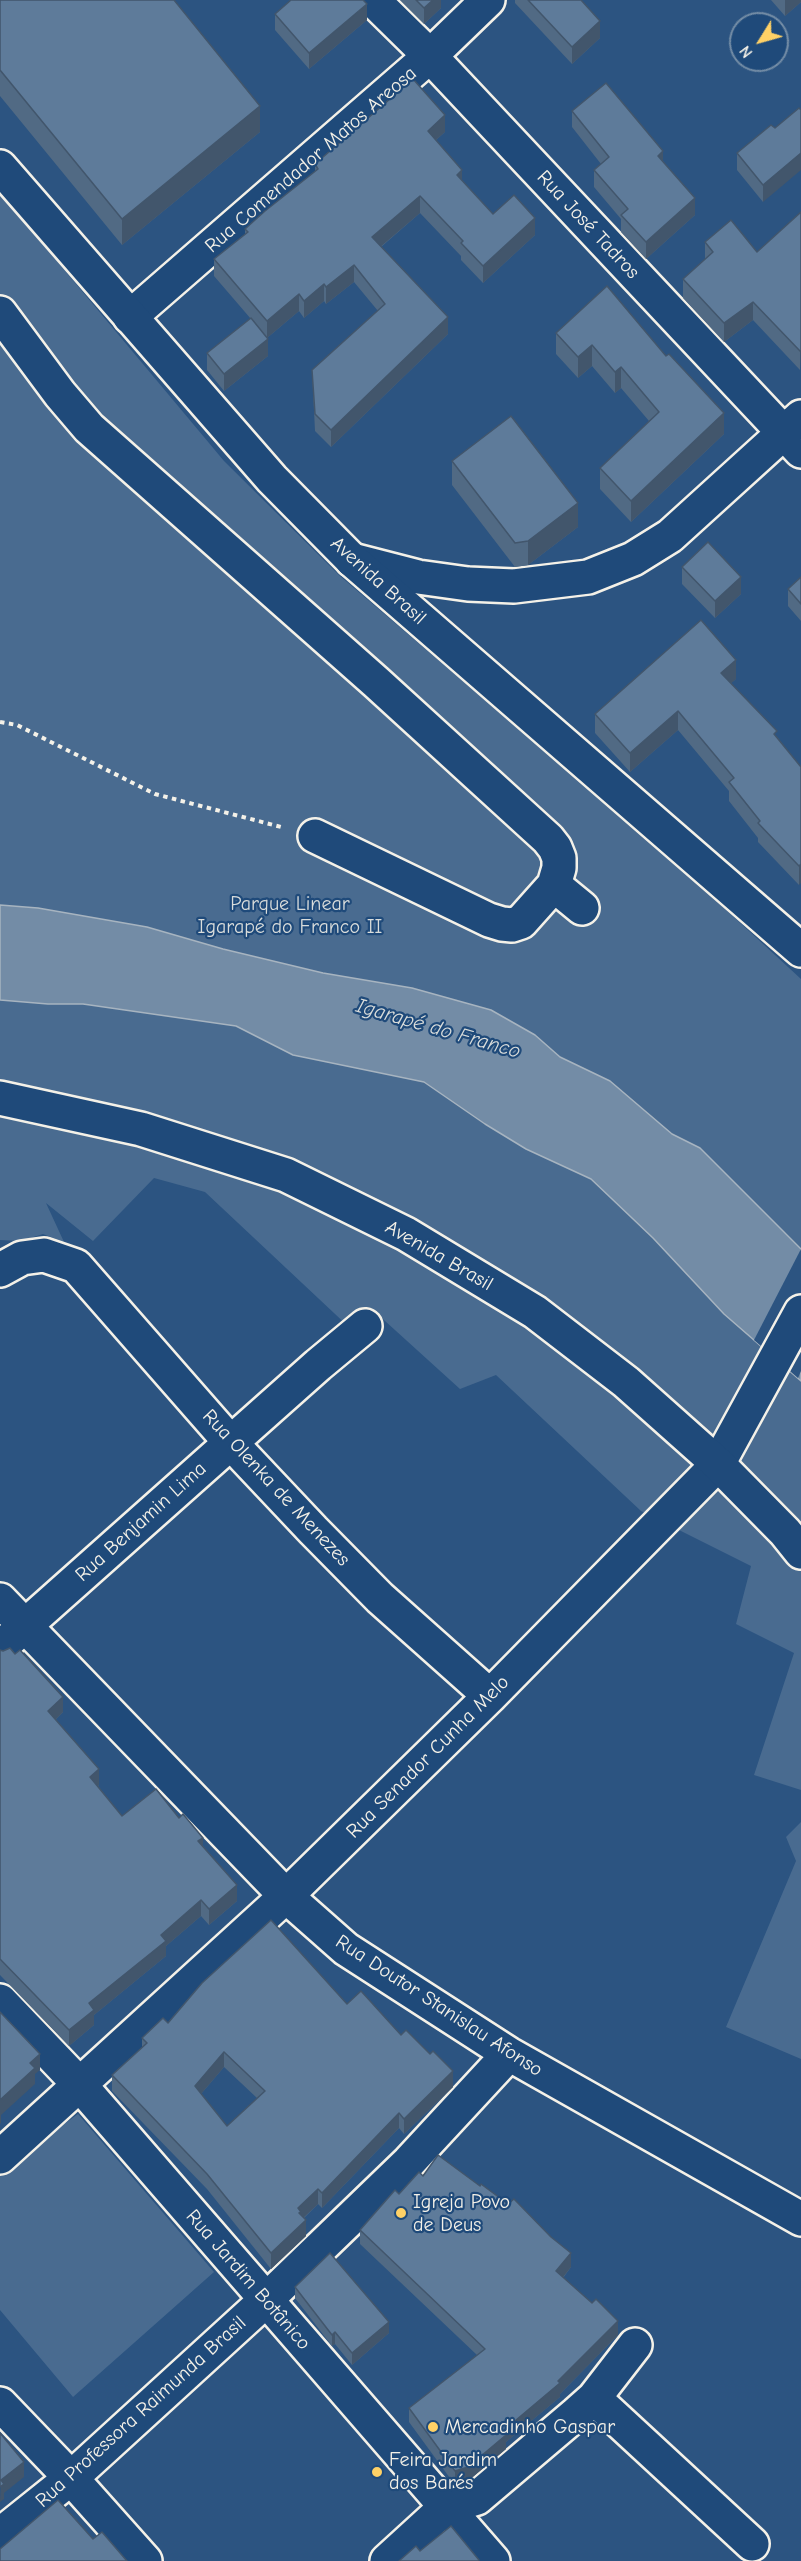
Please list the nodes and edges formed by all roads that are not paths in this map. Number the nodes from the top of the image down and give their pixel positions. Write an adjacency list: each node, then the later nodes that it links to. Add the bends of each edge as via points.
1 (373, 0): 3 (main road, Rua José Tadros)
2 (488, 0): 3 (main road, Rua Comendador Matos Areosa)
3 (429, 56): 6 (main road, Rua Comendador Matos Areosa); 7 (main road, Rua José Tadros)
4 (0, 167): 6 (main road, Avenida Brasil)
5 (0, 313): 10 (main road, via 89,428 548,839 559,858)
6 (130, 317): 8 (main road, Avenida Brasil, via 272,479)
7 (795, 434): 8 (main road, via 670,536 633,559 588,576 514,586 468,584 418,577)
8 (352, 560): 12 (main road, Avenida Brasil)
9 (315, 836): 10 (main road, via 502,924 521,922)
10 (554, 885): 11 (main road)
11 (582, 909)
12 (801, 950)
13 (0, 1098): 18 (main road, Avenida Brasil, via 141,1129 286,1175 406,1234 535,1312 626,1382)
14 (0, 1270): 17 (main road, Rua Olenka de Menezes, via 22,1258 44,1255 76,1266)
15 (801, 1312): 18 (main road, Rua Senador Cunha Melo)
16 (365, 1326): 17 (main road, Rua Benjamin Lima)
17 (231, 1443): 21 (main road, Rua Benjamin Lima); 23 (main road, Rua Olenka de Menezes, via 380,1598)
18 (718, 1464): 19 (main road, Avenida Brasil); 23 (main road, Rua Senador Cunha Melo)
19 (801, 1551)
20 (0, 1600): 21 (main road, Rua Doutor Stanislau Afonso)
21 (25, 1626): 22 (main road, Rua Benjamin Lima); 24 (main road, Rua Doutor Stanislau Afonso)
22 (0, 1648)
23 (490, 1696): 24 (main road, Rua Senador Cunha Melo)
24 (286, 1896): 26 (main road, Rua Doutor Stanislau Afonso, via 345,1949); 27 (main road, Rua Senador Cunha Melo)
25 (0, 2001): 27 (main road, Rua Jardim Botânico)
26 (509, 2054): 29 (main road, Rua Doutor Stanislau Afonso); 30 (main road, Rua Professora Raimunda Brasil, via 410,2162)
27 (80, 2085): 28 (main road, Rua Senador Cunha Melo); 30 (main road, Rua Jardim Botânico)
28 (0, 2157)
29 (801, 2219)
30 (266, 2300): 34 (main road, Rua Professora Raimunda Brasil); 35 (main road, Rua Jardim Botânico)
31 (635, 2345): 32 (main road)
32 (594, 2398): 35 (main road, via 477,2498); 37 (main road)
33 (0, 2404): 34 (main road)
34 (71, 2478): 36 (main road, Rua Professora Raimunda Brasil); 38 (main road)
35 (445, 2508): 39 (main road); 40 (main road, Rua Jardim Botânico)
36 (0, 2535)
37 (752, 2544)
38 (145, 2561)
39 (387, 2561)
40 (493, 2561)

